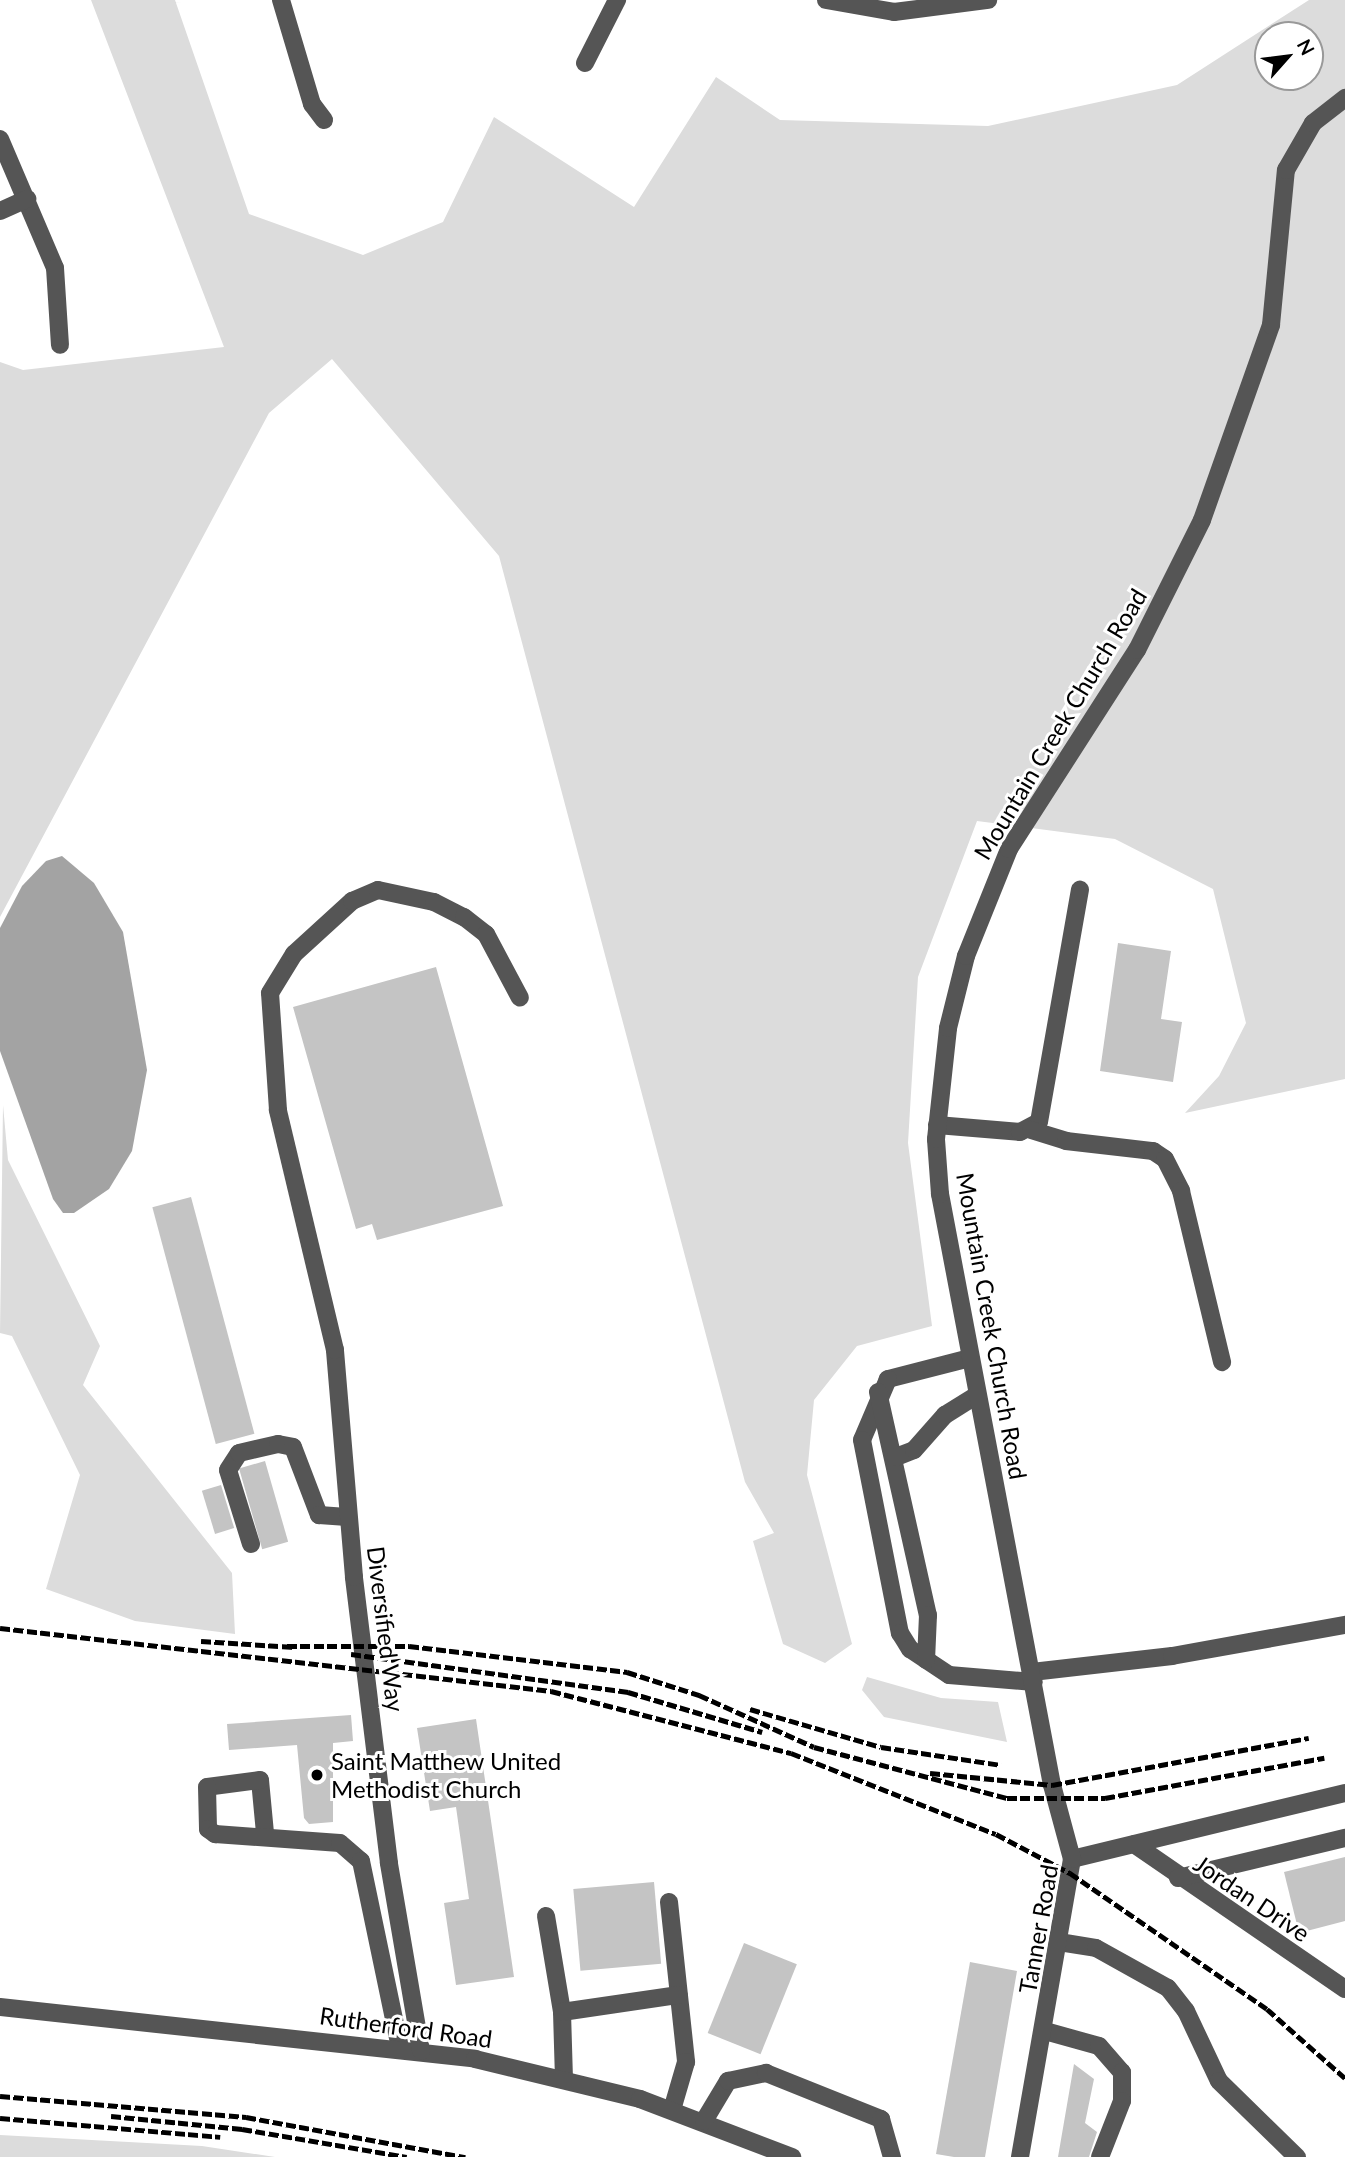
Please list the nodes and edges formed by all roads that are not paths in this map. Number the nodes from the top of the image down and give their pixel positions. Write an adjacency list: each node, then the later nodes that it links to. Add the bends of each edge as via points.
1 (281, 0): 7 (street, via 312,104)
2 (617, 0): 5 (street)
3 (826, 0): 4 (street, via 894,12)
4 (988, 0)
5 (585, 63)
6 (1345, 98): 14 (street, Mountain Creek Church Road, via 1312,124 1286,170 1271,325 1191,543 1137,650 1028,816 985,899 948,1028)
7 (324, 120)
8 (0, 139): 9 (street)
9 (27, 199): 10 (street); 11 (street, via 55,268)
10 (0, 211)
11 (60, 345)
12 (1080, 890): 15 (street, via 1044,1110)
13 (520, 998): 21 (street, Diversified Way, via 486,934 464,917 434,902 378,890 352,901 294,954 270,993 278,1110 335,1350 336,1421)
14 (937, 1125): 15 (street); 16 (street, Mountain Creek Church Road, via 940,1194)
15 (1031, 1130): 17 (street, via 1066,1141 1153,1151 1165,1160 1181,1191)
16 (970, 1358): 18 (street, via 901,1372); 19 (street, Mountain Creek Church Road)
17 (1222, 1362)
18 (877, 1392): 20 (street); 24 (street, via 862,1440 900,1633)
19 (977, 1395): 20 (street, via 945,1415 914,1450); 25 (street, Mountain Creek Church Road)
20 (896, 1457): 24 (street, via 928,1615)
21 (346, 1517): 22 (street, via 319,1515 293,1447 278,1444 239,1453 228,1470); 41 (street, Diversified Way, via 389,1863)
22 (251, 1544)
23 (1345, 1625): 25 (street)
24 (926, 1660): 25 (street, via 961,1677)
25 (1033, 1677): 30 (street, Mountain Creek Church Road)
26 (1345, 1793): 29 (street, Tanner Road)
27 (265, 1833): 40 (street, via 275,1842 341,1843 361,1861)
28 (1345, 1838): 31 (street)
29 (1133, 1844): 30 (street, Tanner Road); 31 (street, Jordan Drive)
30 (1072, 1859): 34 (street, Tanner Road)
31 (1178, 1878): 35 (street, Jordan Drive)
32 (669, 1902): 36 (street)
33 (546, 1916): 38 (street)
34 (1059, 1942): 39 (street, Tanner Road); 49 (street, via 1096,1948 1168,1988 1186,2011 1219,2081)
35 (1345, 1989)
36 (679, 1994): 38 (street); 43 (street, via 686,2062)
37 (0, 2007): 40 (street, Rutherford Road)
38 (562, 2012): 42 (street)
39 (1045, 2031): 47 (street, Tanner Road); 48 (street, via 1099,2046 1122,2072 1122,2101)
40 (400, 2047): 41 (street, Rutherford Road)
41 (421, 2050): 42 (street, Rutherford Road)
42 (564, 2078): 43 (street, Rutherford Road)
43 (672, 2110): 44 (street, Rutherford Road)
44 (704, 2121): 45 (street, Rutherford Road); 46 (street, via 727,2081 766,2073 881,2119)
45 (792, 2157)
46 (892, 2157)
47 (1020, 2157)
48 (1100, 2157)
49 (1297, 2157)

